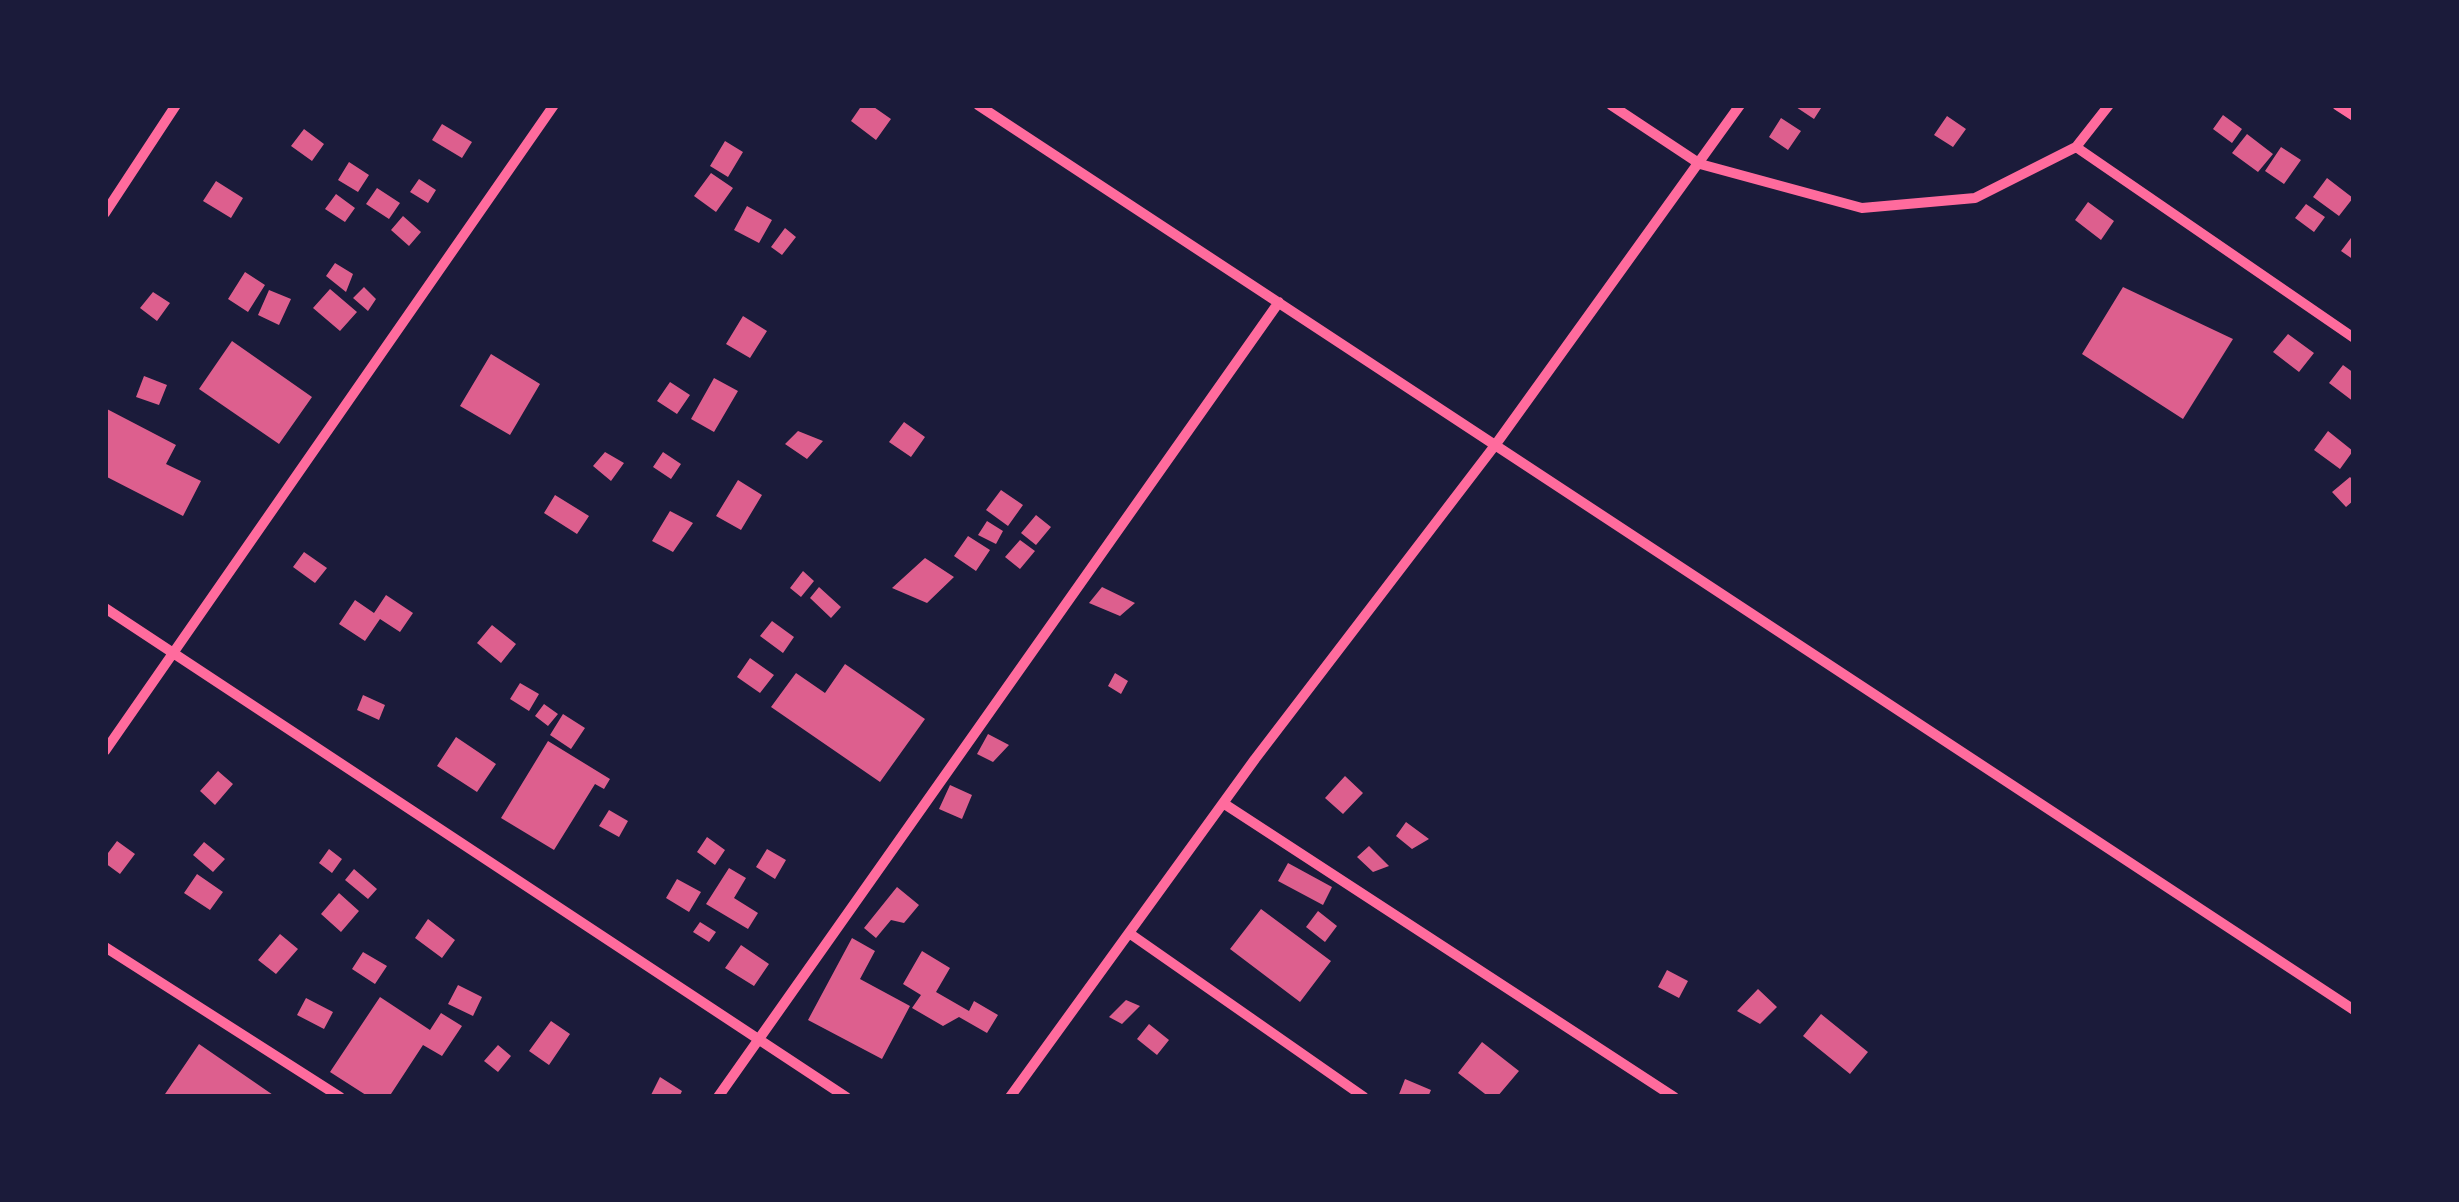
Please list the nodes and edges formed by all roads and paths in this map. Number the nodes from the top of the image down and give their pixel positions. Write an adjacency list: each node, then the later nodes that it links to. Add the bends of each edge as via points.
1 (176, 105): 11 (street)
2 (554, 105): 16 (street)
3 (978, 105): 12 (street)
4 (1611, 105): 10 (street)
5 (1740, 105): 10 (street)
6 (2109, 105): 9 (street)
7 (2337, 105): 8 (street)
8 (2354, 116)
9 (2076, 148): 10 (street, via 1975,198 1862,208); 13 (street)
10 (1700, 164): 14 (street)
11 (105, 212)
12 (1279, 302): 14 (street); 22 (street)
13 (2354, 338)
14 (1496, 444): 18 (street); 21 (street)
15 (105, 608): 16 (street)
16 (174, 653): 17 (street); 22 (street)
17 (105, 752)
18 (1223, 804): 19 (street); 28 (street)
19 (1129, 933): 26 (street); 27 (street)
20 (105, 947): 23 (street)
21 (2354, 1010)
22 (757, 1039): 24 (street); 25 (street)
23 (340, 1097)
24 (718, 1097)
25 (846, 1097)
26 (1010, 1097)
27 (1364, 1097)
28 (1674, 1097)

